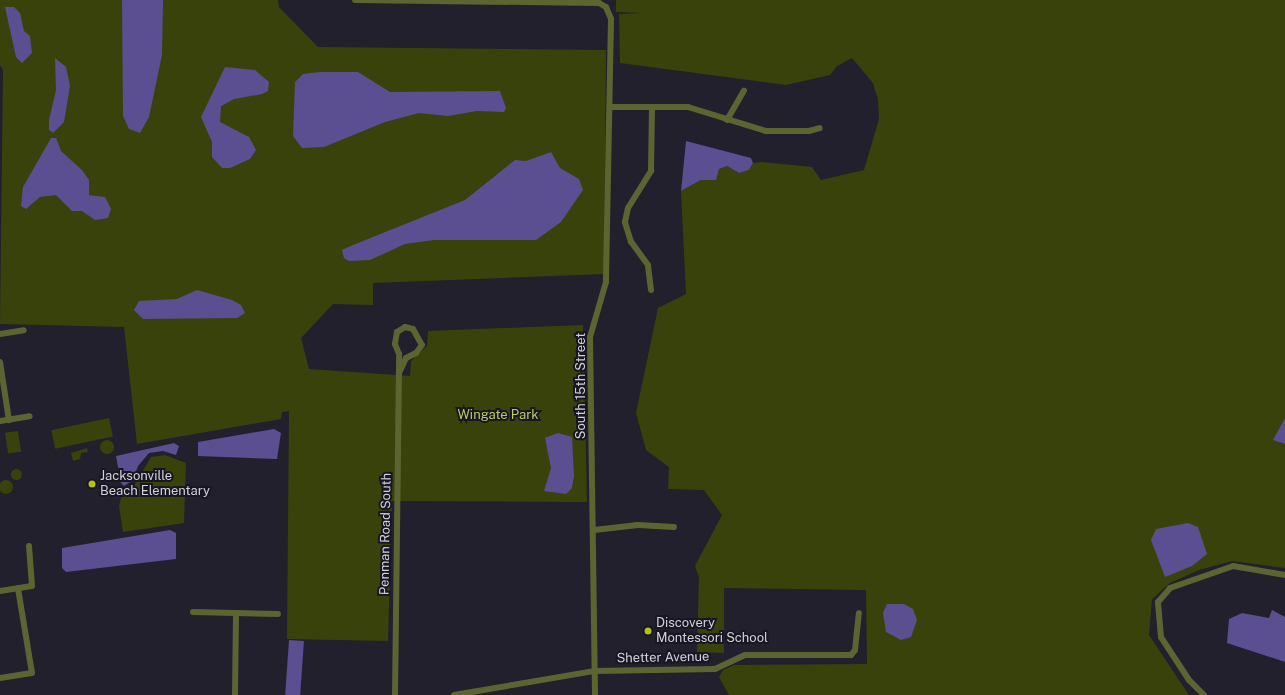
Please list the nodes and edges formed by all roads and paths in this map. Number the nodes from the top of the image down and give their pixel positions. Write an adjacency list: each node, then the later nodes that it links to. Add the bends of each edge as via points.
1 (355, 0): 3 (street, South 15th Street, via 599,3 607,9 611,19)
2 (744, 90): 5 (street)
3 (611, 107): 4 (street); 18 (street, South 15th Street, via 606,282 590,337)
4 (652, 109): 5 (street, via 688,107); 7 (street, via 651,171 628,208 625,222 631,242 648,265)
5 (727, 120): 6 (street, via 766,131 809,131)
6 (820, 128)
7 (651, 290)
8 (24, 330): 9 (street)
9 (0, 334)
10 (397, 349): 11 (street); 11 (street, Penman Road South, via 397,332 405,327 414,329 422,344); 13 (street, Penman Road South)
11 (410, 355): 13 (street, Penman Road South)
12 (0, 362): 15 (street)
13 (399, 373): 30 (street, Penman Road South)
14 (30, 416): 15 (street)
15 (9, 420): 16 (street)
16 (0, 421)
17 (674, 527): 18 (street, via 638,525)
18 (594, 530): 27 (street, South 15th Street)
19 (29, 546): 21 (street, via 32,586)
20 (1285, 575): 33 (street, via 1233,566 1170,588 1158,602 1161,637 1196,689)
21 (18, 588): 22 (street); 28 (street, via 32,673)
22 (0, 591)
23 (193, 612): 24 (street)
24 (236, 613): 26 (street); 29 (street)
25 (859, 613): 27 (street, Shetter Avenue, via 856,650 851,655 745,655 715,669)
26 (278, 614)
27 (595, 671): 31 (street, Shetter Avenue); 32 (street, South 15th Street)
28 (0, 678)
29 (235, 695)
30 (395, 695)
31 (454, 695)
32 (594, 695)
33 (1204, 695)

